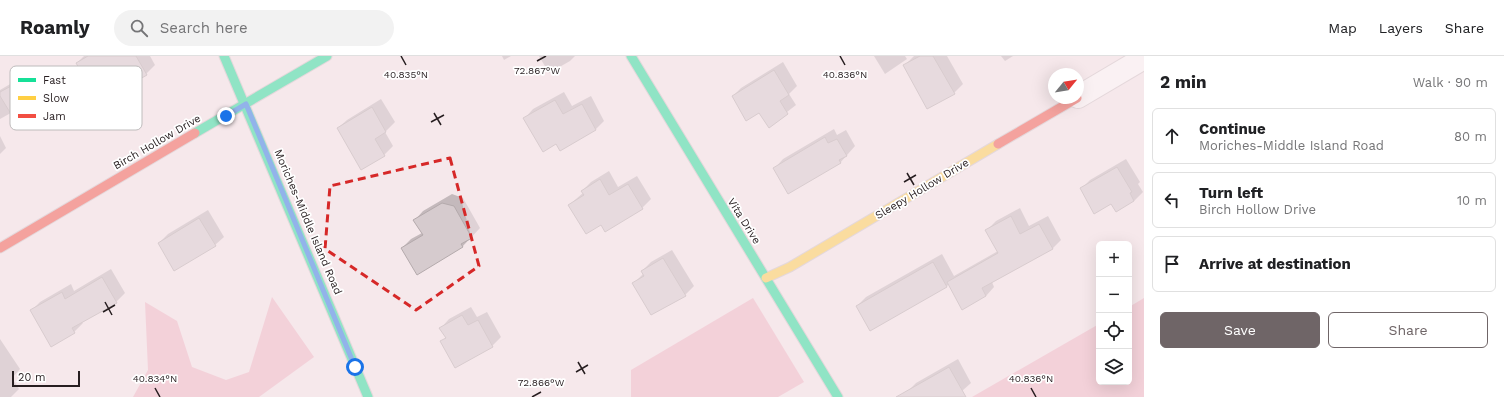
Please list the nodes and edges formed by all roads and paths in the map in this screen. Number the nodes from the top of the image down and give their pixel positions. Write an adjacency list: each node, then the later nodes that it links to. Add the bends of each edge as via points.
1 (224, 56): 6 (street, Moriches-Middle Island Road)
2 (327, 56): 6 (street, Birch Hollow Drive)
3 (631, 56): 9 (street, Vita Drive)
4 (1144, 58): 5 (street, Sleepy Hollow Drive)
5 (1084, 94)
6 (246, 104): 8 (street, Birch Hollow Drive); 10 (street, Moriches-Middle Island Road)
7 (1067, 104): 9 (street, Sleepy Hollow Drive, via 790,267)
8 (0, 248)
9 (766, 278): 11 (street, Vita Drive)
10 (368, 397)
11 (838, 397)

